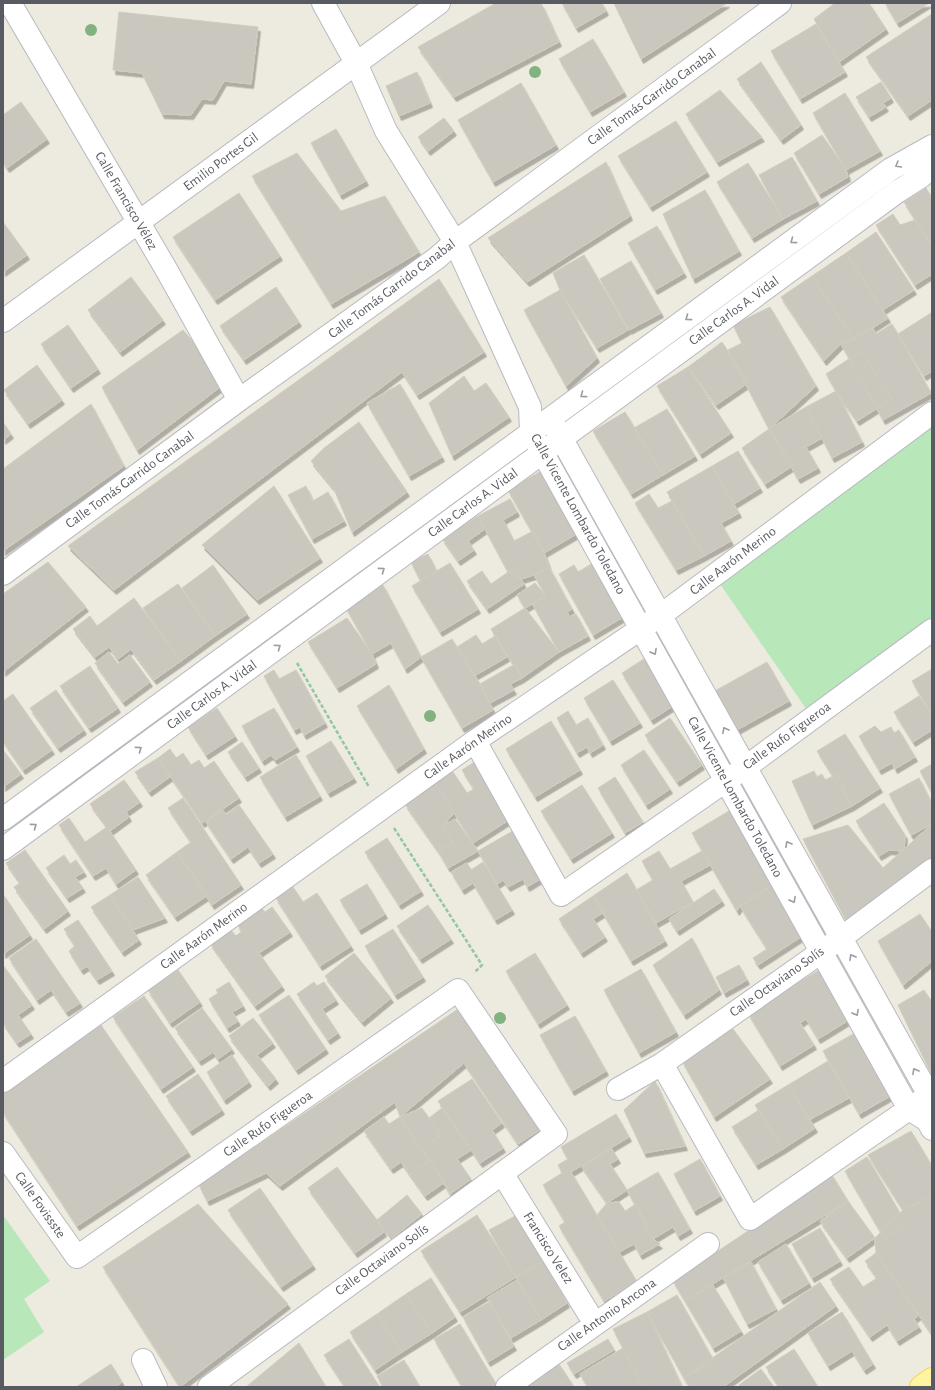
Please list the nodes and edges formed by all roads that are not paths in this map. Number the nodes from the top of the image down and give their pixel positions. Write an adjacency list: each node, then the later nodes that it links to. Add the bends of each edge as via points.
1 (10, 3): 9 (street, Calle Francisco Vélez)
2 (323, 3): 5 (street)
3 (439, 3): 5 (street, Emilio Portes Gil)
4 (780, 3): 10 (street, Calle Tomás Garrido Canabal)
5 (356, 63): 9 (street, Emilio Portes Gil); 10 (street, via 386,132)
6 (932, 146): 15 (street, Calle Carlos A. Vidal, one-way to 15, via 891,169)
7 (932, 150): 8 (street, Calle Carlos A. Vidal)
8 (927, 177): 17 (street, Calle Carlos A. Vidal, via 897,192)
9 (138, 223): 11 (street, Emilio Portes Gil); 12 (street, Calle Francisco Vélez)
10 (455, 242): 12 (street, Calle Tomás Garrido Canabal, via 437,258); 13 (street)
11 (3, 321)
12 (239, 400): 19 (street, Calle Tomás Garrido Canabal)
13 (530, 407): 15 (street, Calle Vicente Lombardo Toledano); 16 (street, Calle Vicente Lombardo Toledano)
14 (932, 413): 20 (street, Calle Aarón Merino)
15 (551, 418): 16 (street, Calle Carlos A. Vidal); 17 (street, Calle Vicente Lombardo Toledano)
16 (531, 432): 18 (street, Calle Vicente Lombardo Toledano); 26 (street, Calle Carlos A. Vidal)
17 (562, 438): 18 (street, Calle Carlos A. Vidal); 20 (street, Calle Vicente Lombardo Toledano)
18 (542, 452): 21 (street, Calle Vicente Lombardo Toledano); 27 (street, Calle Carlos A. Vidal, one-way to 18)
19 (3, 574)
20 (661, 615): 21 (street, Calle Aarón Merino); 24 (street, Calle Vicente Lombardo Toledano, one-way to 20)
21 (640, 628): 23 (street, Calle Aarón Merino); 25 (street, Calle Vicente Lombardo Toledano, one-way to 25)
22 (932, 630): 24 (street, Calle Rufo Figueroa)
23 (476, 741): 25 (street, Calle Rufo Figueroa, via 561,895); 33 (street, Calle Aarón Merino)
24 (746, 767): 25 (street, Calle Rufo Figueroa); 29 (street, Calle Vicente Lombardo Toledano, one-way to 24)
25 (726, 780): 30 (street, Calle Vicente Lombardo Toledano, one-way to 30)
26 (3, 819)
27 (3, 849)
28 (932, 870): 29 (street, Calle Octaviano Solís)
29 (841, 938): 30 (street, Calle Octaviano Solís); 35 (street, Calle Vicente Lombardo Toledano, one-way to 29, via 929,1095)
30 (821, 950): 32 (street, Calle Octaviano Solís); 35 (street, Calle Vicente Lombardo Toledano, one-way to 35)
31 (458, 990): 37 (street, Calle Octaviano Solís, via 556,1134); 39 (street, Calle Rufo Figueroa)
32 (662, 1064): 34 (street, Calle Octaviano Solís); 35 (street, via 750,1219)
33 (3, 1081)
34 (618, 1089)
35 (923, 1119)
36 (3, 1153): 39 (street, Calle Fovissste)
37 (502, 1173): 40 (street, Francisco Velez); 44 (street, Calle Octaviano Solís)
38 (708, 1244): 40 (street, Calle Antonio Ancona)
39 (77, 1257)
40 (595, 1324): 45 (street, Calle Antonio Ancona)
41 (143, 1360): 43 (street)
42 (932, 1379): 46 (main road)
43 (156, 1387)
44 (209, 1387)
45 (507, 1387)
46 (921, 1387)

